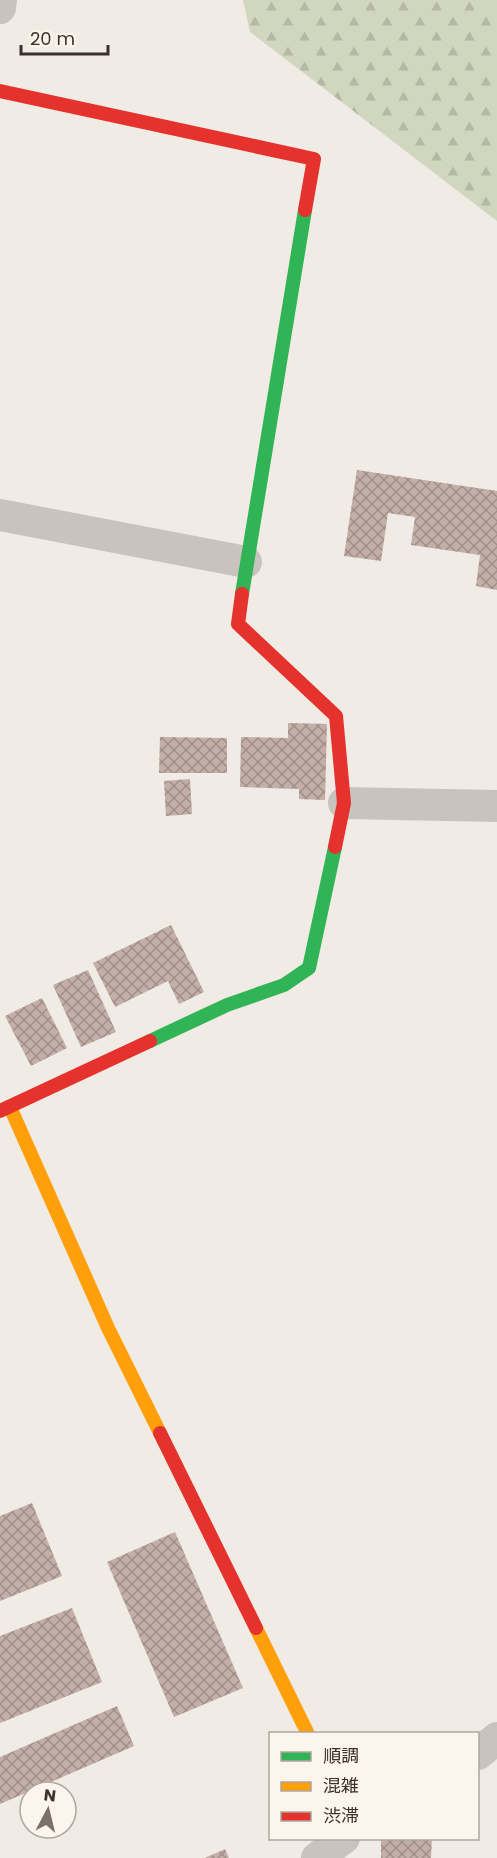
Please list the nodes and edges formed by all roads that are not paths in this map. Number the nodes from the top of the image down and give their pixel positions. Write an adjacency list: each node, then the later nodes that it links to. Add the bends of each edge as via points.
1 (1, 0): 2 (street)
2 (0, 8)
3 (0, 91): 5 (street, via 314,159)
4 (0, 515): 5 (street)
5 (246, 562): 6 (street, via 238,624 336,716)
6 (344, 803): 7 (street); 8 (street, via 309,968 284,985 227,1005)
7 (497, 806)
8 (5, 1109): 9 (street)
9 (307, 1732)
10 (497, 1738): 11 (street)
11 (479, 1752)
12 (343, 1840): 13 (street)
13 (317, 1858)

